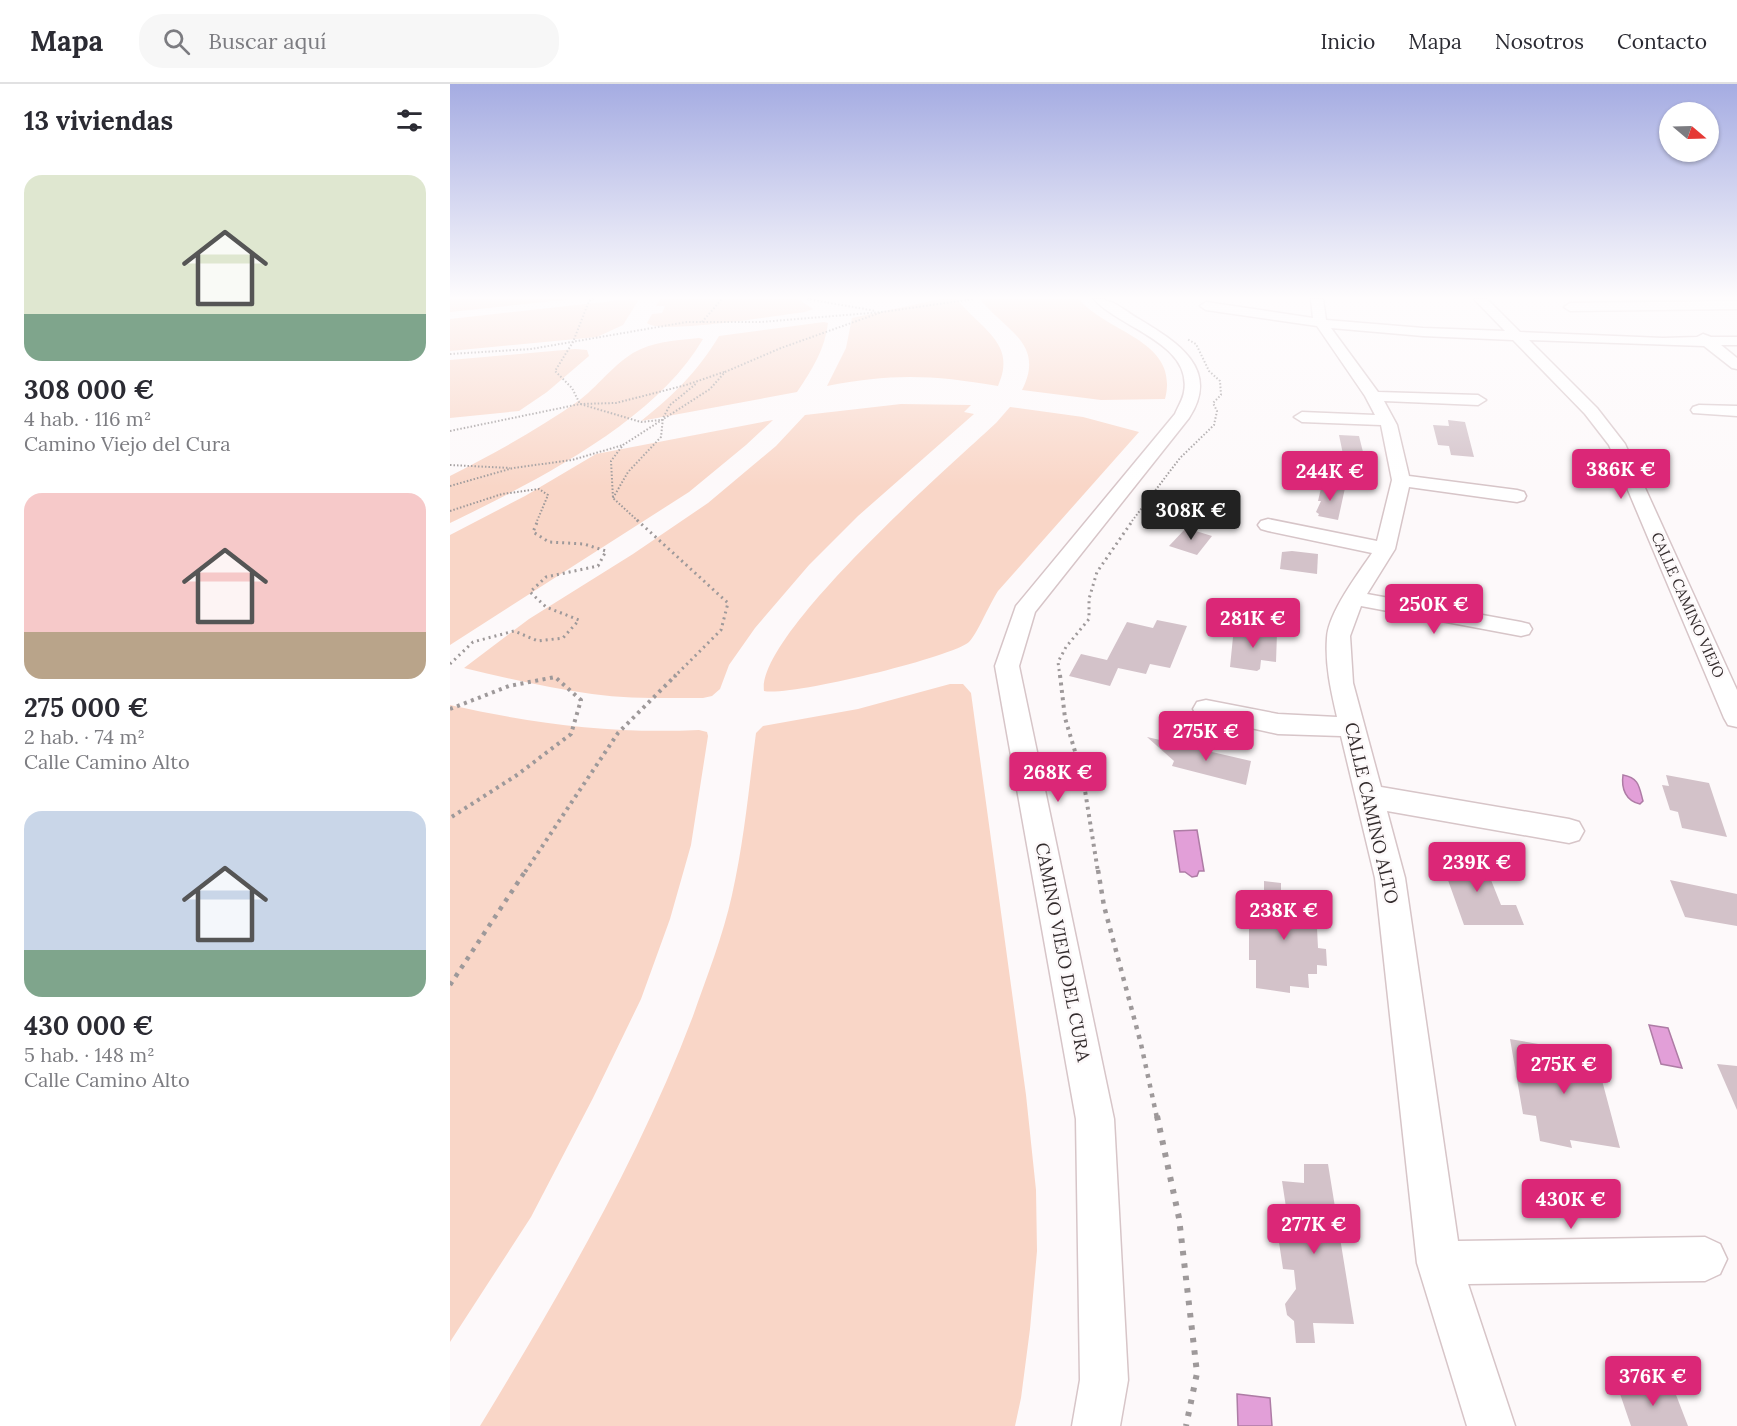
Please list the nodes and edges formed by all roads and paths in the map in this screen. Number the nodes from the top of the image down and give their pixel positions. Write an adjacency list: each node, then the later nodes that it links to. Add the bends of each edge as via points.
1 (561, 362): 10 (path, via 555,371 572,388)
2 (749, 362): 7 (path)
3 (1185, 362): 40 (street, CAMINO VIEJO DEL CURA, via 1195,388 1191,402 1024,611 1008,666 1095,1119 1104,1380)
4 (1204, 362): 41 (path, via 1220,381 1221,395 1213,403 1214,425 1180,458 1096,572 1089,619 1058,662 1065,718 1083,778 1104,906 1141,1044 1179,1218 1197,1373)
5 (1351, 362): 11 (street, CALLE CAMINO ALTO)
6 (1542, 362): 32 (street, CALLE CAMINO VIEJO, via 1591,411 1617,444)
7 (725, 372): 8 (path); 15 (path, via 710,389)
8 (702, 380): 10 (path, via 616,403); 15 (path, via 670,401)
9 (1478, 400): 11 (street)
10 (580, 404): 15 (path, via 641,422); 16 (path)
11 (1380, 408): 14 (street); 20 (street, CALLE CAMINO ALTO)
12 (1699, 410): 13 (street)
13 (1737, 411)
14 (1302, 417)
15 (661, 420): 17 (path); 23 (path, via 661,437 628,472)
16 (450, 431)
17 (623, 445): 19 (path, via 572,459); 23 (path, via 611,461)
18 (450, 465): 19 (path)
19 (513, 468): 21 (path)
20 (1401, 480): 22 (street); 26 (street, CALLE CAMINO ALTO)
21 (450, 486)
22 (1517, 496)
23 (613, 498): 37 (path, via 728,603 721,630 618,733)
24 (450, 512): 29 (path, via 502,494 539,489 549,495 533,532 549,542 584,544 606,551 598,566 546,577 530,592 546,607 579,620 563,638 538,641 514,631 473,642)
25 (1268, 525): 26 (street)
26 (1385, 549): 27 (street, CALLE CAMINO ALTO)
27 (1353, 598): 28 (street, via 1466,622); 33 (street, CALLE CAMINO ALTO, via 1338,636 1341,683)
28 (1521, 629)
29 (450, 664)
30 (450, 709): 35 (path, via 509,686 555,677 581,700 571,734 517,776)
31 (1206, 709): 33 (street, via 1278,724)
32 (1737, 718)
33 (1352, 727): 34 (street, CALLE CAMINO ALTO)
34 (1370, 796): 36 (street); 39 (street, CALLE CAMINO ALTO, via 1390,878)
35 (450, 818)
36 (1569, 831)
37 (450, 985)
38 (1705, 1259): 39 (street)
39 (1438, 1263): 42 (street, CALLE CAMINO ALTO)
40 (1096, 1426)
41 (1186, 1426)
42 (1491, 1426)

